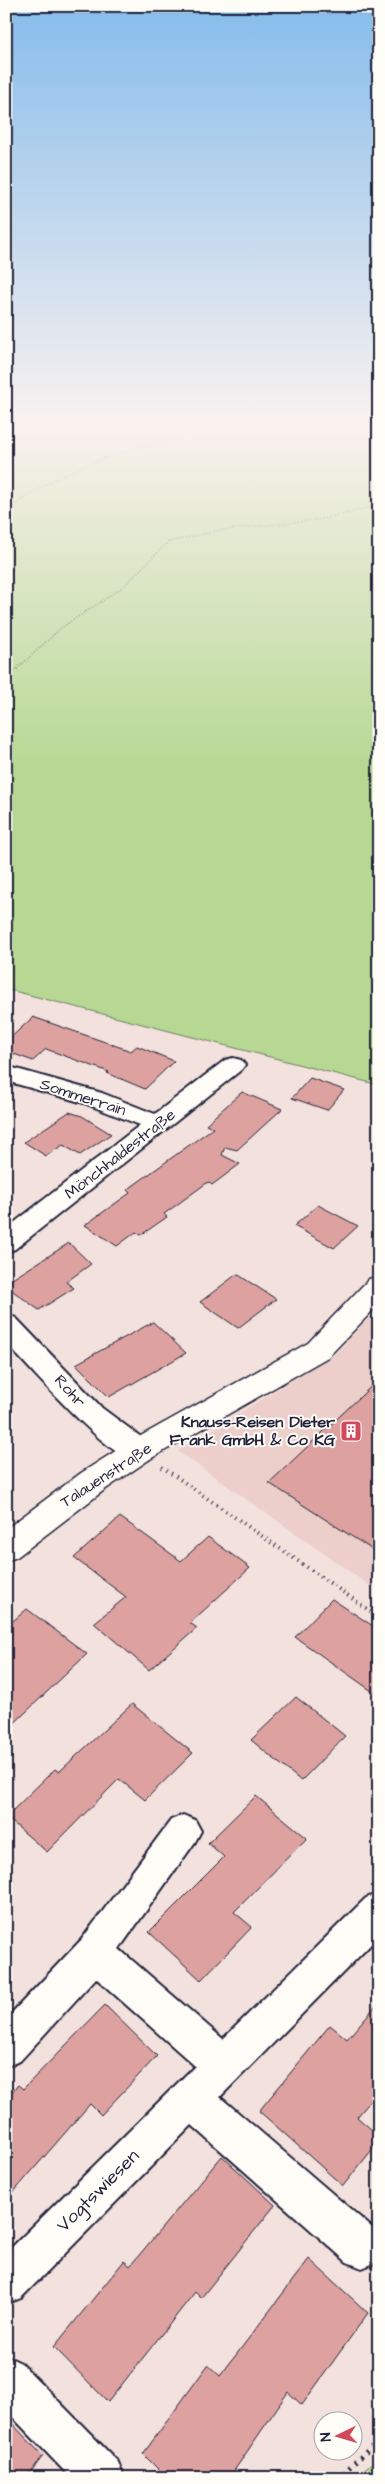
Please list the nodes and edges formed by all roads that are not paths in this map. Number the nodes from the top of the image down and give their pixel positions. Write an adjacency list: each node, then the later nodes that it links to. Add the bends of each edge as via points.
1 (233, 1065): 3 (street, Mönchhaldestraße)
2 (6, 1073): 3 (street, Sommerrain, via 93,1098)
3 (160, 1124): 4 (street, Mönchhaldestraße)
4 (6, 1243)
5 (379, 1286): 7 (street, Talauenstraße, via 318,1350)
6 (6, 1325): 7 (street, Rohr, via 92,1416)
7 (139, 1451): 8 (street, Talauenstraße, via 92,1482)
8 (6, 1548)
9 (182, 1831): 11 (street)
10 (378, 1913): 13 (street, Vogtswiesen)
11 (95, 1952): 12 (street); 13 (street)
12 (6, 2047)
13 (223, 2065): 14 (street, Vogtswiesen)
14 (190, 2098): 15 (street); 16 (street, Vogtswiesen)
15 (362, 2247)
16 (6, 2283)
17 (6, 2378): 18 (street)
18 (102, 2478)

